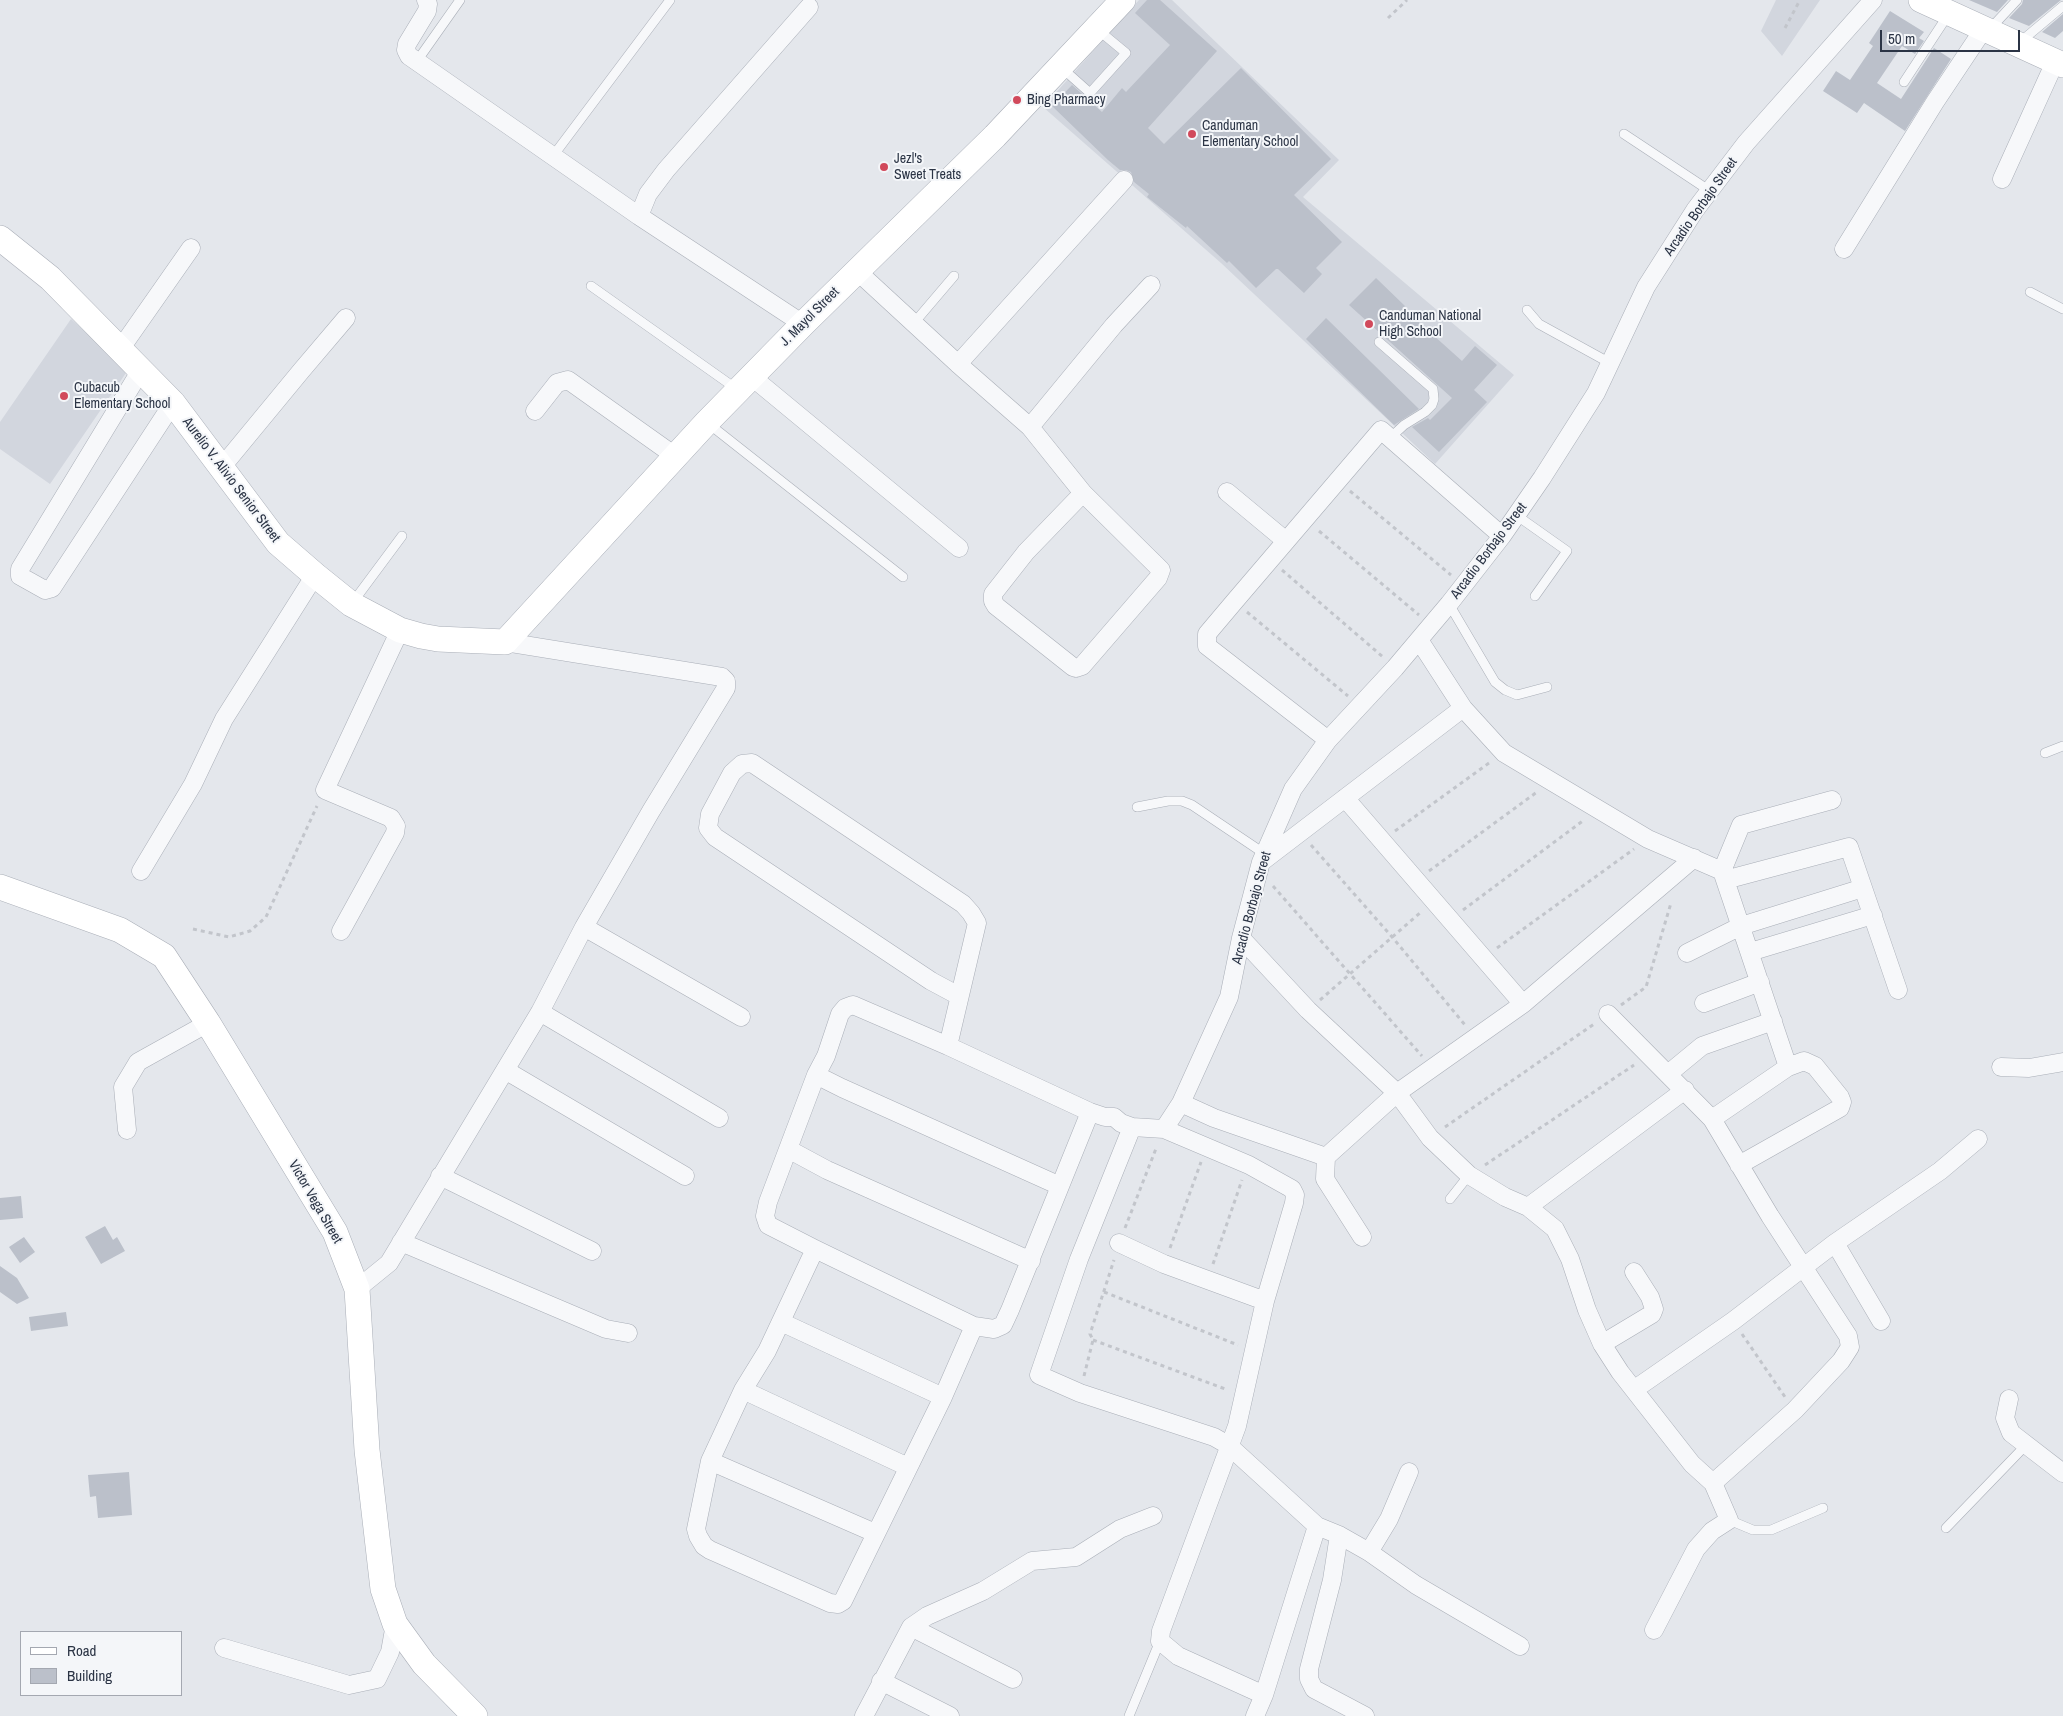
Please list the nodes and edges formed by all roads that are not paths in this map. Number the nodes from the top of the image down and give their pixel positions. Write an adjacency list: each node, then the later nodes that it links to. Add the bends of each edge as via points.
1 (426, 0): 14 (street, via 427,11 406,50)
2 (460, 0): 14 (lane)
3 (670, 0): 19 (lane)
4 (1123, 0): 11 (street, J. Mayol Street)
5 (1873, 0): 22 (street, Arcadio Borbajo Street, via 1746,143)
6 (1922, 0): 10 (street)
7 (2017, 0): 12 (lane)
8 (2063, 6): 13 (lane)
9 (809, 7): 23 (street, via 666,170 648,194)
10 (1949, 13): 12 (street); 17 (lane)
11 (1096, 29): 16 (street, J. Mayol Street); 16 (lane, via 1126,53 1090,93)
12 (1985, 31): 13 (street); 26 (street, via 1934,102)
13 (2017, 45): 15 (street)
14 (417, 61): 19 (street)
15 (2059, 63): 20 (street)
16 (1060, 66): 27 (street, J. Mayol Street, via 995,136)
17 (1904, 82)
18 (1624, 134): 22 (lane)
19 (553, 156): 23 (street)
20 (2002, 179)
21 (1124, 180): 39 (street)
22 (1710, 191): 40 (street, Arcadio Borbajo Street, via 1646,288)
23 (639, 216): 36 (street)
24 (0, 238): 38 (street, Aurelio V. Alivio Senior Street, via 50,278)
25 (191, 248): 38 (street)
26 (1844, 249)
27 (857, 271): 35 (street); 36 (street, J. Mayol Street)
28 (954, 276): 35 (lane)
29 (1151, 285): 46 (street, via 1114,324)
30 (591, 286): 42 (lane)
31 (2030, 292): 32 (lane)
32 (2063, 309)
33 (1527, 310): 40 (lane, via 1539,324)
34 (346, 318): 49 (street)
35 (914, 323): 39 (street)
36 (802, 324): 42 (street, J. Mayol Street)
37 (1379, 342): 47 (lane, via 1433,389 1434,399 1426,412)
38 (121, 348): 41 (street, Aurelio V. Alivio Senior Street)
39 (958, 364): 46 (street)
40 (1610, 364): 52 (street, Arcadio Borbajo Street, via 1596,393)
41 (141, 370): 43 (street, Aurelio V. Alivio Senior Street); 43 (street, via 20,569 20,576 46,590 52,588)
42 (745, 384): 45 (street, J. Mayol Street); 56 (street)
43 (173, 403): 49 (street, Aurelio V. Alivio Senior Street)
44 (535, 411): 48 (street, via 557,382 568,380)
45 (707, 422): 48 (street, J. Mayol Street); 58 (lane)
46 (1030, 427): 51 (street)
47 (1390, 438): 54 (street); 55 (street, via 1381,430)
48 (675, 456): 64 (street, J. Mayol Street)
49 (221, 468): 57 (street, Aurelio V. Alivio Senior Street, via 278,543)
50 (1227, 492): 55 (street)
51 (1083, 493): 51 (street, via 1161,570 1158,578 1082,666 1076,668 996,606 993,594 1026,552)
52 (1516, 514): 54 (street, Arcadio Borbajo Street); 59 (lane, via 1568,551)
53 (402, 536): 60 (lane)
54 (1502, 536): 61 (street, Arcadio Borbajo Street)
55 (1286, 541): 67 (street, via 1207,634 1207,646)
56 (959, 548)
57 (315, 575): 60 (street, Aurelio V. Alivio Senior Street); 75 (street, via 224,719 193,784)
58 (903, 577)
59 (1535, 596)
60 (351, 604): 62 (street, Aurelio V. Alivio Senior Street)
61 (1449, 604): 63 (street, Arcadio Borbajo Street); 65 (lane, via 1495,682 1517,695)
62 (400, 630): 64 (street, Aurelio V. Alivio Senior Street, via 438,639); 82 (street, via 325,790 391,818 396,826)
63 (1419, 640): 66 (street); 67 (street, Arcadio Borbajo Street)
64 (505, 642): 81 (street, via 722,677 726,681 726,688)
65 (1547, 687)
66 (1462, 708): 70 (street); 73 (street, via 1504,753 1648,838)
67 (1328, 740): 74 (street, Arcadio Borbajo Street, via 1293,789)
68 (2063, 746): 69 (lane)
69 (2045, 753)
70 (1345, 798): 74 (street); 90 (street)
71 (1832, 800): 76 (street, via 1741,825)
72 (1137, 807): 74 (lane, via 1168,801 1192,805)
73 (1694, 858): 76 (street); 90 (street)
74 (1262, 862): 83 (street, Arcadio Borbajo Street)
75 (141, 871)
76 (1724, 876): 78 (street, via 1849,847); 80 (street)
77 (0, 887): 95 (street, Victor Vega Street, via 120,930 164,956)
78 (1863, 888): 79 (street); 80 (street)
79 (1873, 915): 84 (street); 87 (street)
80 (1740, 926): 84 (street); 85 (street)
81 (584, 927): 91 (street); 93 (street)
82 (341, 931)
83 (1241, 938): 104 (street, via 1308,1010); 105 (street, Arcadio Borbajo Street, via 1229,997)
84 (1750, 952): 86 (street)
85 (1687, 953)
86 (1760, 982): 89 (street); 94 (street)
87 (1898, 990)
88 (959, 996): 88 (street, via 922,976 715,837 708,828 710,814 732,773 742,764 752,763 962,904 977,923); 96 (street)
89 (1704, 1003)
90 (1523, 1004): 104 (street)
91 (540, 1012): 100 (street); 106 (street)
92 (1608, 1014): 101 (street)
93 (740, 1017)
94 (1773, 1021): 98 (street); 101 (street, via 1702,1046)
95 (208, 1023): 110 (street, via 138,1062 123,1087); 130 (street, Victor Vega Street, via 335,1232)
96 (948, 1046): 102 (street, via 853,1005 840,1014); 108 (street)
97 (2063, 1062): 99 (street, via 2029,1068)
98 (1788, 1067): 107 (street); 114 (street, via 1804,1061 1815,1066 1840,1097 1840,1108)
99 (2001, 1067)
100 (505, 1070): 116 (street); 117 (street)
101 (1668, 1074): 103 (street)
102 (816, 1075): 112 (street); 118 (street)
103 (1685, 1090): 107 (street); 120 (street)
104 (1397, 1093): 113 (street); 115 (street, via 1430,1138)
105 (1181, 1103): 109 (street, Arcadio Borbajo Street); 113 (street, via 1214,1118)
106 (719, 1118)
107 (1712, 1119): 114 (street)
108 (1112, 1120): 109 (street); 118 (street); 142 (street, via 1079,1259 1039,1375 1080,1393 1214,1437)
109 (1164, 1129): 131 (street, via 1249,1165 1288,1186 1295,1196)
110 (127, 1130)
111 (1978, 1139): 124 (street, via 1940,1171)
112 (788, 1149): 125 (street, via 765,1216 768,1225); 127 (street, via 827,1170)
113 (1326, 1157): 121 (street, via 1325,1179)
114 (1739, 1165): 128 (street)
115 (1469, 1175): 119 (lane); 120 (street)
116 (440, 1176): 122 (street); 126 (street)
117 (685, 1176)
118 (1060, 1186): 127 (street)
119 (1450, 1199)
120 (1528, 1207): 136 (street, via 1555,1229 1570,1259)
121 (1362, 1238)
122 (401, 1242): 130 (street, via 389,1263); 135 (street, via 606,1329)
123 (1119, 1243): 131 (street, via 1164,1264)
124 (1835, 1243): 128 (street); 132 (street)
125 (816, 1249): 133 (street); 134 (street)
126 (592, 1251)
127 (1031, 1261): 134 (street, via 1003,1325 994,1329)
128 (1804, 1268): 137 (street, via 1733,1322); 147 (street, via 1848,1336 1850,1347 1795,1410)
129 (1634, 1272): 136 (street, via 1654,1304 1652,1314)
130 (357, 1288): 156 (street, Victor Vega Street, via 367,1450 383,1589)
131 (1265, 1301): 142 (street, via 1237,1426)
132 (1881, 1321)
133 (782, 1322): 138 (street); 139 (street)
134 (974, 1326): 139 (street)
135 (628, 1333)
136 (1602, 1344): 137 (street)
137 (1634, 1389): 147 (street, via 1692,1464)
138 (743, 1390): 143 (street); 144 (street)
139 (943, 1397): 144 (street)
140 (2009, 1399): 141 (street, via 2005,1418 2011,1433)
141 (2027, 1444): 146 (street); 152 (lane)
142 (1228, 1445): 151 (street); 159 (street)
143 (710, 1461): 153 (street); 153 (street, via 696,1529 704,1546 822,1600 838,1604 843,1601)
144 (908, 1468): 153 (street)
145 (1409, 1472): 155 (street, via 1389,1520)
146 (2063, 1473)
147 (1713, 1483): 150 (street)
148 (1823, 1508): 150 (lane, via 1771,1530 1753,1530)
149 (1152, 1516): 157 (street, via 1120,1529 1076,1557 1032,1561)
150 (1729, 1520): 158 (street, via 1712,1531 1696,1549)
151 (1317, 1526): 154 (street); 164 (street)
152 (1946, 1528)
153 (875, 1533)
154 (1339, 1535): 155 (street); 170 (street, via 1332,1580 1308,1679 1314,1689)
155 (1369, 1552): 160 (street, via 1416,1585)
156 (395, 1624): 161 (street, via 390,1652 377,1679 350,1685); 165 (street, Victor Vega Street, via 424,1664)
157 (911, 1627): 162 (street); 163 (street)
158 (1654, 1630)
159 (1160, 1641): 164 (street, via 1178,1656); 168 (lane)
160 (1520, 1646)
161 (224, 1648)
162 (1013, 1679)
163 (881, 1682): 166 (street); 167 (street)
164 (1264, 1695): 169 (street)
165 (475, 1716)
166 (864, 1716)
167 (950, 1716)
168 (1129, 1716)
169 (1255, 1716)
170 (1365, 1716)

